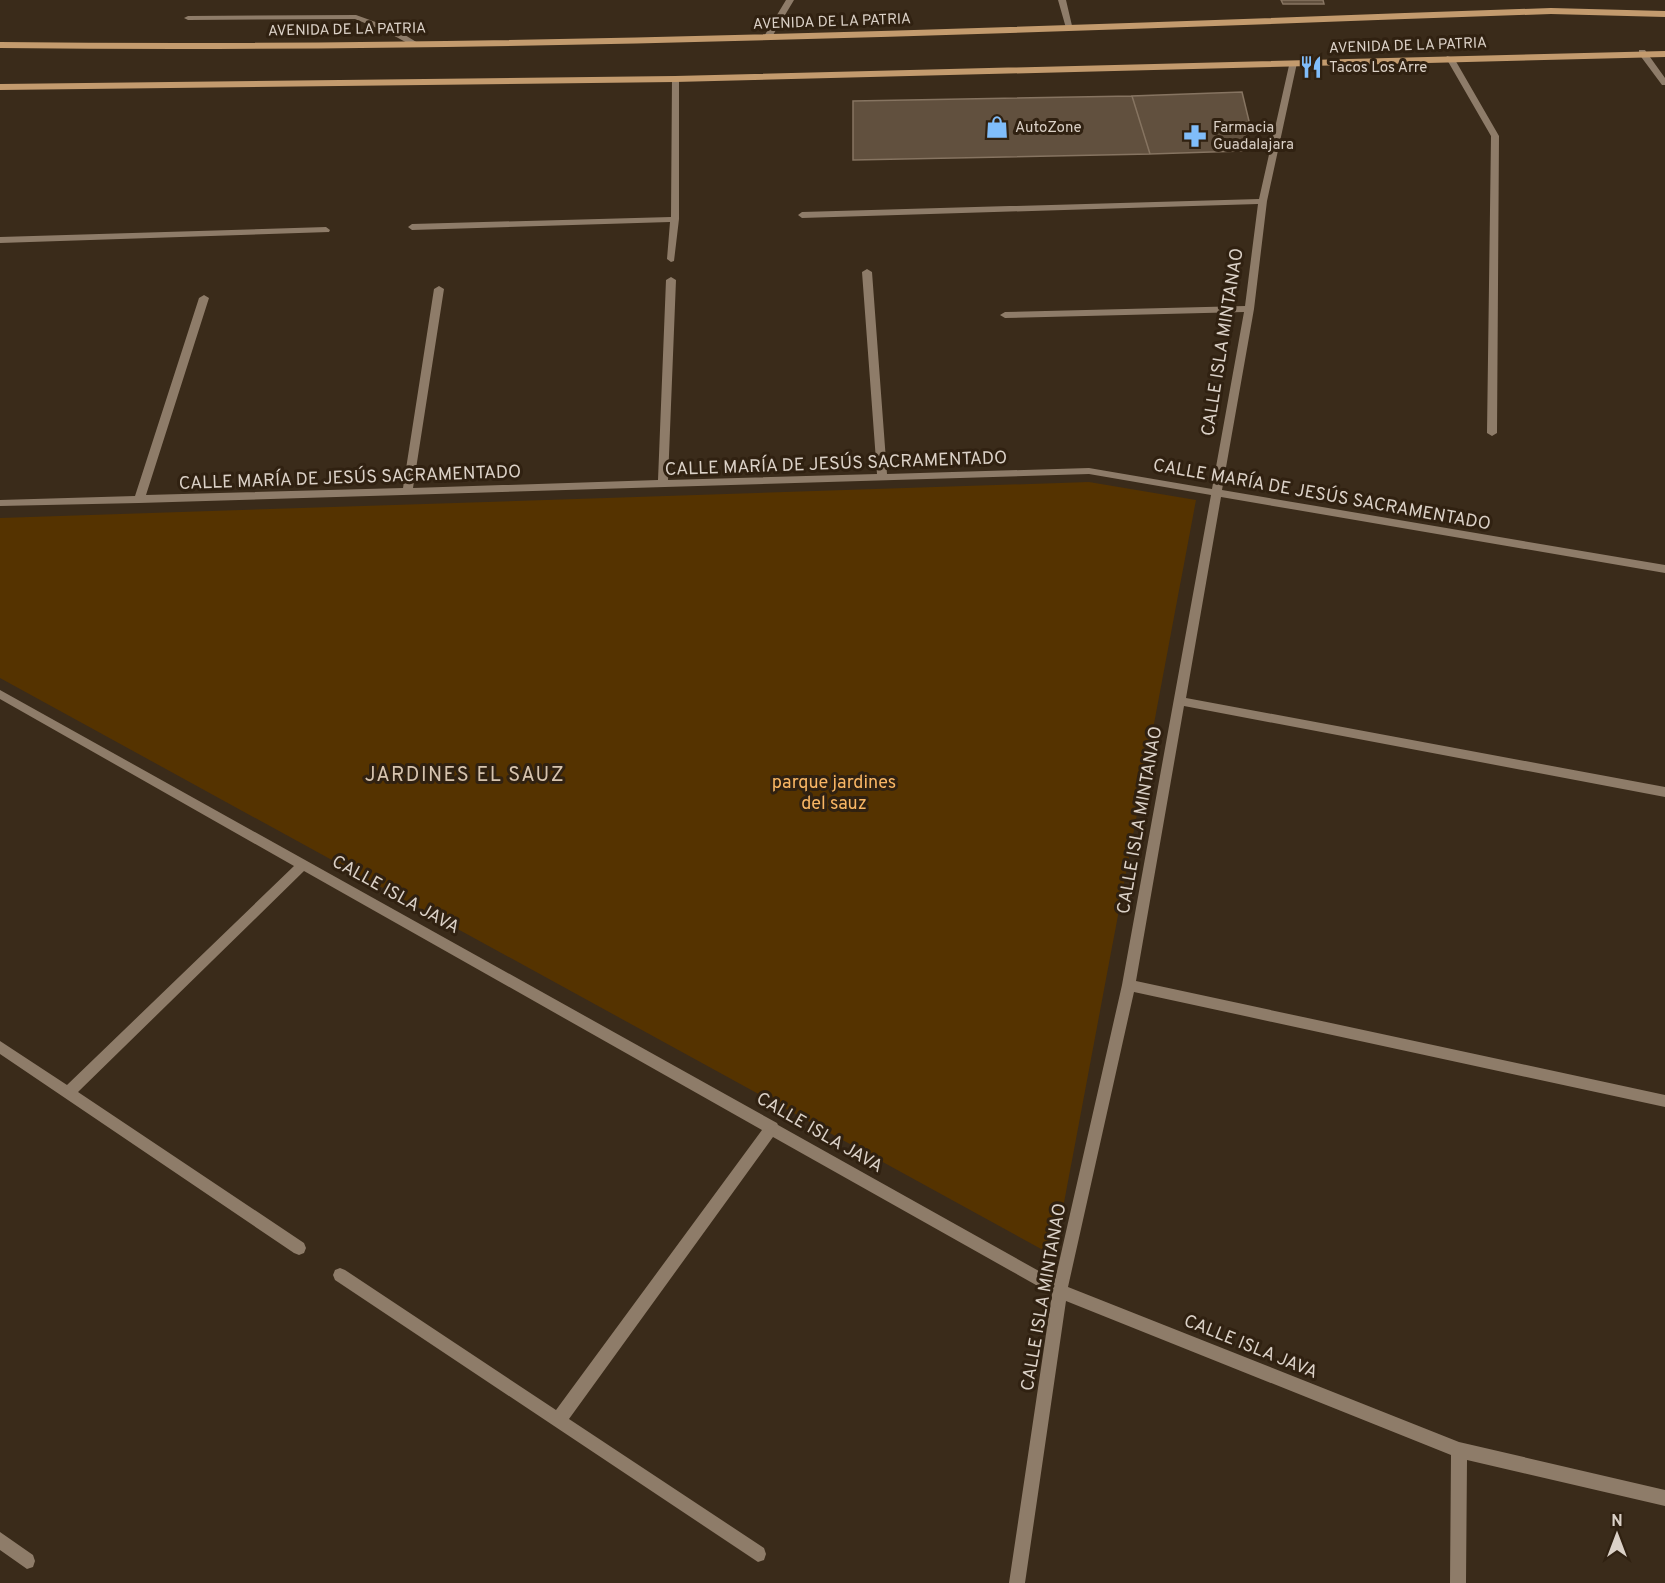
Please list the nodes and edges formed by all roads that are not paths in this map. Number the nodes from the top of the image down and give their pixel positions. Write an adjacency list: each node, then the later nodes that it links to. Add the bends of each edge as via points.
1 (790, 0): 6 (street)
2 (1062, 0): 5 (street)
3 (1665, 14): 5 (main road, AVENIDA DE LA PATRIA, via 1551,11)
4 (188, 18): 7 (street, via 356,17)
5 (1070, 28): 6 (main road, AVENIDA DE LA PATRIA)
6 (767, 38): 7 (main road, AVENIDA DE LA PATRIA)
7 (414, 43): 8 (main road, AVENIDA DE LA PATRIA)
8 (0, 45)
9 (1642, 52): 10 (main road, AVENIDA DE LA PATRIA); 11 (main road, AVENIDA DE LA PATRIA); 14 (street)
10 (1665, 54)
11 (1450, 58): 12 (main road, AVENIDA DE LA PATRIA); 29 (street, via 1495,136)
12 (1293, 63): 13 (main road, AVENIDA DE LA PATRIA); 16 (street, CALLE ISLA MINTANAO)
13 (675, 79): 15 (main road, AVENIDA DE LA PATRIA); 18 (street)
14 (1665, 83)
15 (0, 87)
16 (1263, 201): 17 (street); 27 (street, CALLE ISLA MINTANAO)
17 (802, 215)
18 (675, 219): 19 (street); 22 (street)
19 (412, 227)
20 (326, 230): 21 (street)
21 (0, 240)
22 (671, 259)
23 (867, 272): 30 (street)
24 (670, 280): 31 (street)
25 (439, 289): 32 (street)
26 (204, 298): 34 (street)
27 (1249, 309): 28 (street); 33 (street, CALLE ISLA MINTANAO)
28 (1005, 315)
29 (1492, 433)
30 (882, 478): 31 (street, CALLE MARÍA DE JESÚS SACRAMENTADO); 33 (street, CALLE MARÍA DE JESÚS SACRAMENTADO, via 1089,471)
31 (663, 485): 32 (street, CALLE MARÍA DE JESÚS SACRAMENTADO)
32 (407, 492): 34 (street, CALLE MARÍA DE JESÚS SACRAMENTADO)
33 (1217, 492): 36 (street, CALLE MARÍA DE JESÚS SACRAMENTADO); 38 (street, CALLE ISLA MINTANAO)
34 (139, 500): 35 (street, CALLE MARÍA DE JESÚS SACRAMENTADO)
35 (0, 503)
36 (1665, 569)
37 (0, 694): 40 (street, CALLE ISLA JAVA)
38 (1180, 701): 39 (street); 41 (street, CALLE ISLA MINTANAO)
39 (1665, 792)
40 (303, 865): 43 (street); 45 (street, CALLE ISLA JAVA)
41 (1129, 986): 44 (street); 48 (street, CALLE ISLA MINTANAO)
42 (0, 1047): 43 (street)
43 (68, 1093): 46 (street)
44 (1665, 1101)
45 (772, 1127): 48 (street, CALLE ISLA JAVA); 49 (street)
46 (299, 1248)
47 (339, 1275): 49 (street)
48 (1060, 1291): 50 (street, CALLE ISLA JAVA); 55 (street, CALLE ISLA MINTANAO)
49 (558, 1421): 53 (street)
50 (1459, 1450): 51 (street, CALLE ISLA JAVA); 56 (street)
51 (1665, 1498)
52 (0, 1539): 54 (street)
53 (758, 1554)
54 (27, 1561)
55 (1017, 1583)
56 (1458, 1583)

